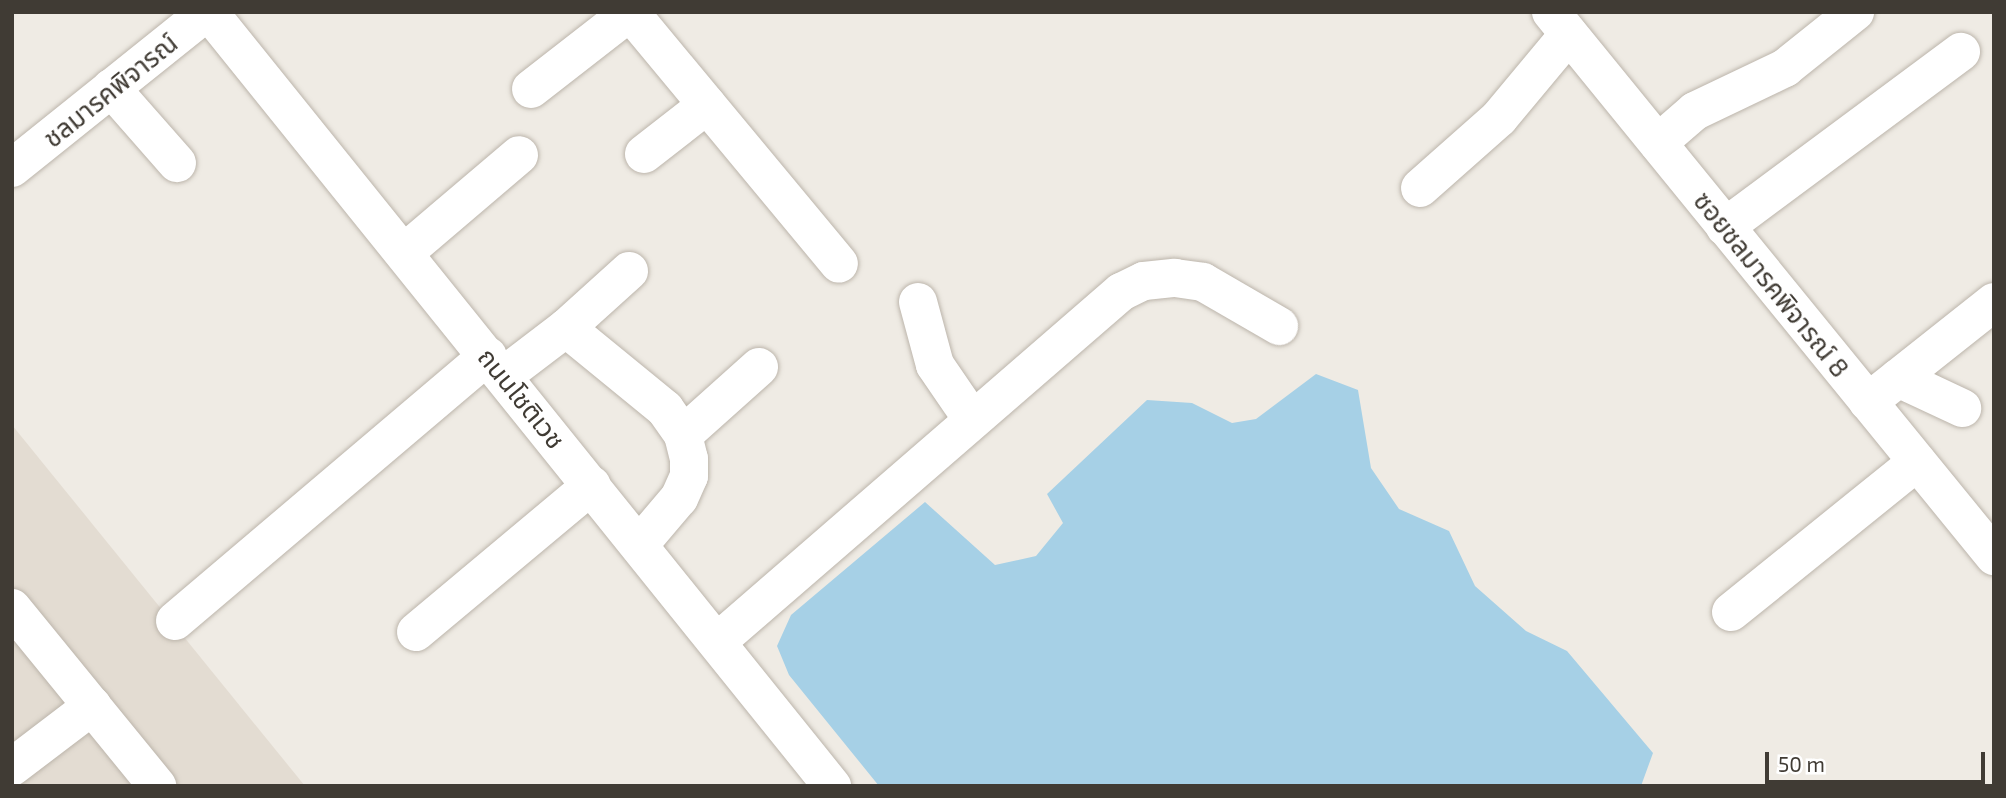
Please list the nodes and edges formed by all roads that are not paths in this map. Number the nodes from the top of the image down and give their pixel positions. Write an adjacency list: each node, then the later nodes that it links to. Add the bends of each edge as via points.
1 (208, 12): 6 (street, ชลมารคพิจารณ์); 16 (street, ถนนโชติเวช)
2 (630, 12): 7 (street); 8 (street)
3 (1855, 12): 9 (street, via 1785,68 1695,111)
4 (1560, 23): 9 (street, ซอยชลมารคพิจารณ์ 8); 14 (street, via 1499,118)
5 (1961, 52): 15 (street)
6 (111, 88): 12 (street); 13 (street, ชลมารคพิจารณ์)
7 (531, 89)
8 (707, 105): 10 (street); 17 (street)
9 (1658, 143): 15 (street, ซอยชลมารคพิจารณ์ 8)
10 (644, 154)
11 (519, 155): 16 (street)
12 (177, 163)
13 (12, 168)
14 (1420, 188)
15 (1726, 227): 26 (street, ซอยชลมารคพิจารณ์ 8)
16 (404, 253): 23 (street, ถนนโชติเวช)
17 (839, 264)
18 (629, 271): 22 (street)
19 (918, 302): 28 (street, via 935,365)
20 (1994, 302): 25 (street)
21 (1279, 326): 28 (street, via 1203,282 1174,278 1144,281 1121,292)
22 (566, 328): 23 (street); 29 (street, via 647,392)
23 (495, 366): 31 (street, ถนนโชติเวช); 36 (street)
24 (759, 367): 29 (street)
25 (1898, 378): 26 (street); 27 (street)
26 (1868, 402): 30 (street, ซอยชลมารคพิจารณ์ 8)
27 (1962, 408)
28 (972, 419): 38 (street)
29 (683, 435): 32 (street, via 689,476 679,498)
30 (1917, 462): 33 (street, ซอยชลมารคพิจารณ์ 8); 35 (street)
31 (592, 485): 32 (street, ถนนโชติเวช); 37 (street)
32 (640, 544): 38 (street, ถนนโชติเวช)
33 (1994, 556)
34 (12, 608): 39 (street)
35 (1731, 612)
36 (176, 621)
37 (416, 632)
38 (717, 642): 42 (street, ถนนโชติเวช)
39 (92, 706): 40 (street); 41 (street)
40 (12, 766)
41 (158, 786)
42 (832, 786)

